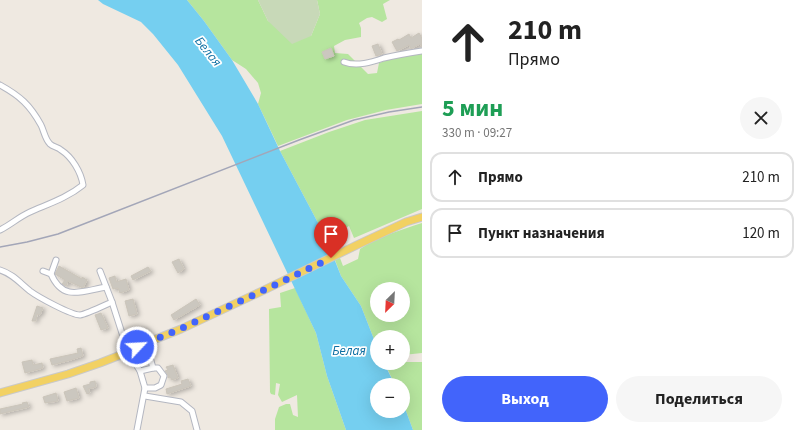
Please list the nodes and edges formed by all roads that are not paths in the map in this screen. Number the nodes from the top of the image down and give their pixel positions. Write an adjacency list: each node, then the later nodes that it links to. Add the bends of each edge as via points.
1 (422, 51): 2 (street, via 373,63)
2 (344, 62)
3 (0, 85): 5 (street, via 16,94 31,108 47,140 74,162 83,186)
4 (422, 217): 13 (main road, via 406,222)
5 (0, 230)
6 (56, 260): 10 (street)
7 (0, 270): 12 (street, via 7,272 32,292 72,313 81,315)
8 (43, 271): 10 (street)
9 (100, 271): 11 (street)
10 (51, 274): 11 (street, via 54,283 62,291 77,293)
11 (106, 287): 12 (street)
12 (112, 302): 14 (street)
13 (146, 343): 14 (main road); 15 (street)
14 (128, 352): 16 (street); 18 (main road, via 68,374)
15 (154, 368): 16 (street); 17 (street, via 158,368 164,376 162,385)
16 (140, 370): 17 (street)
17 (145, 388): 19 (street)
18 (0, 394)
19 (145, 396): 20 (street); 21 (street, via 181,402 192,411)
20 (136, 430)
21 (197, 430)

